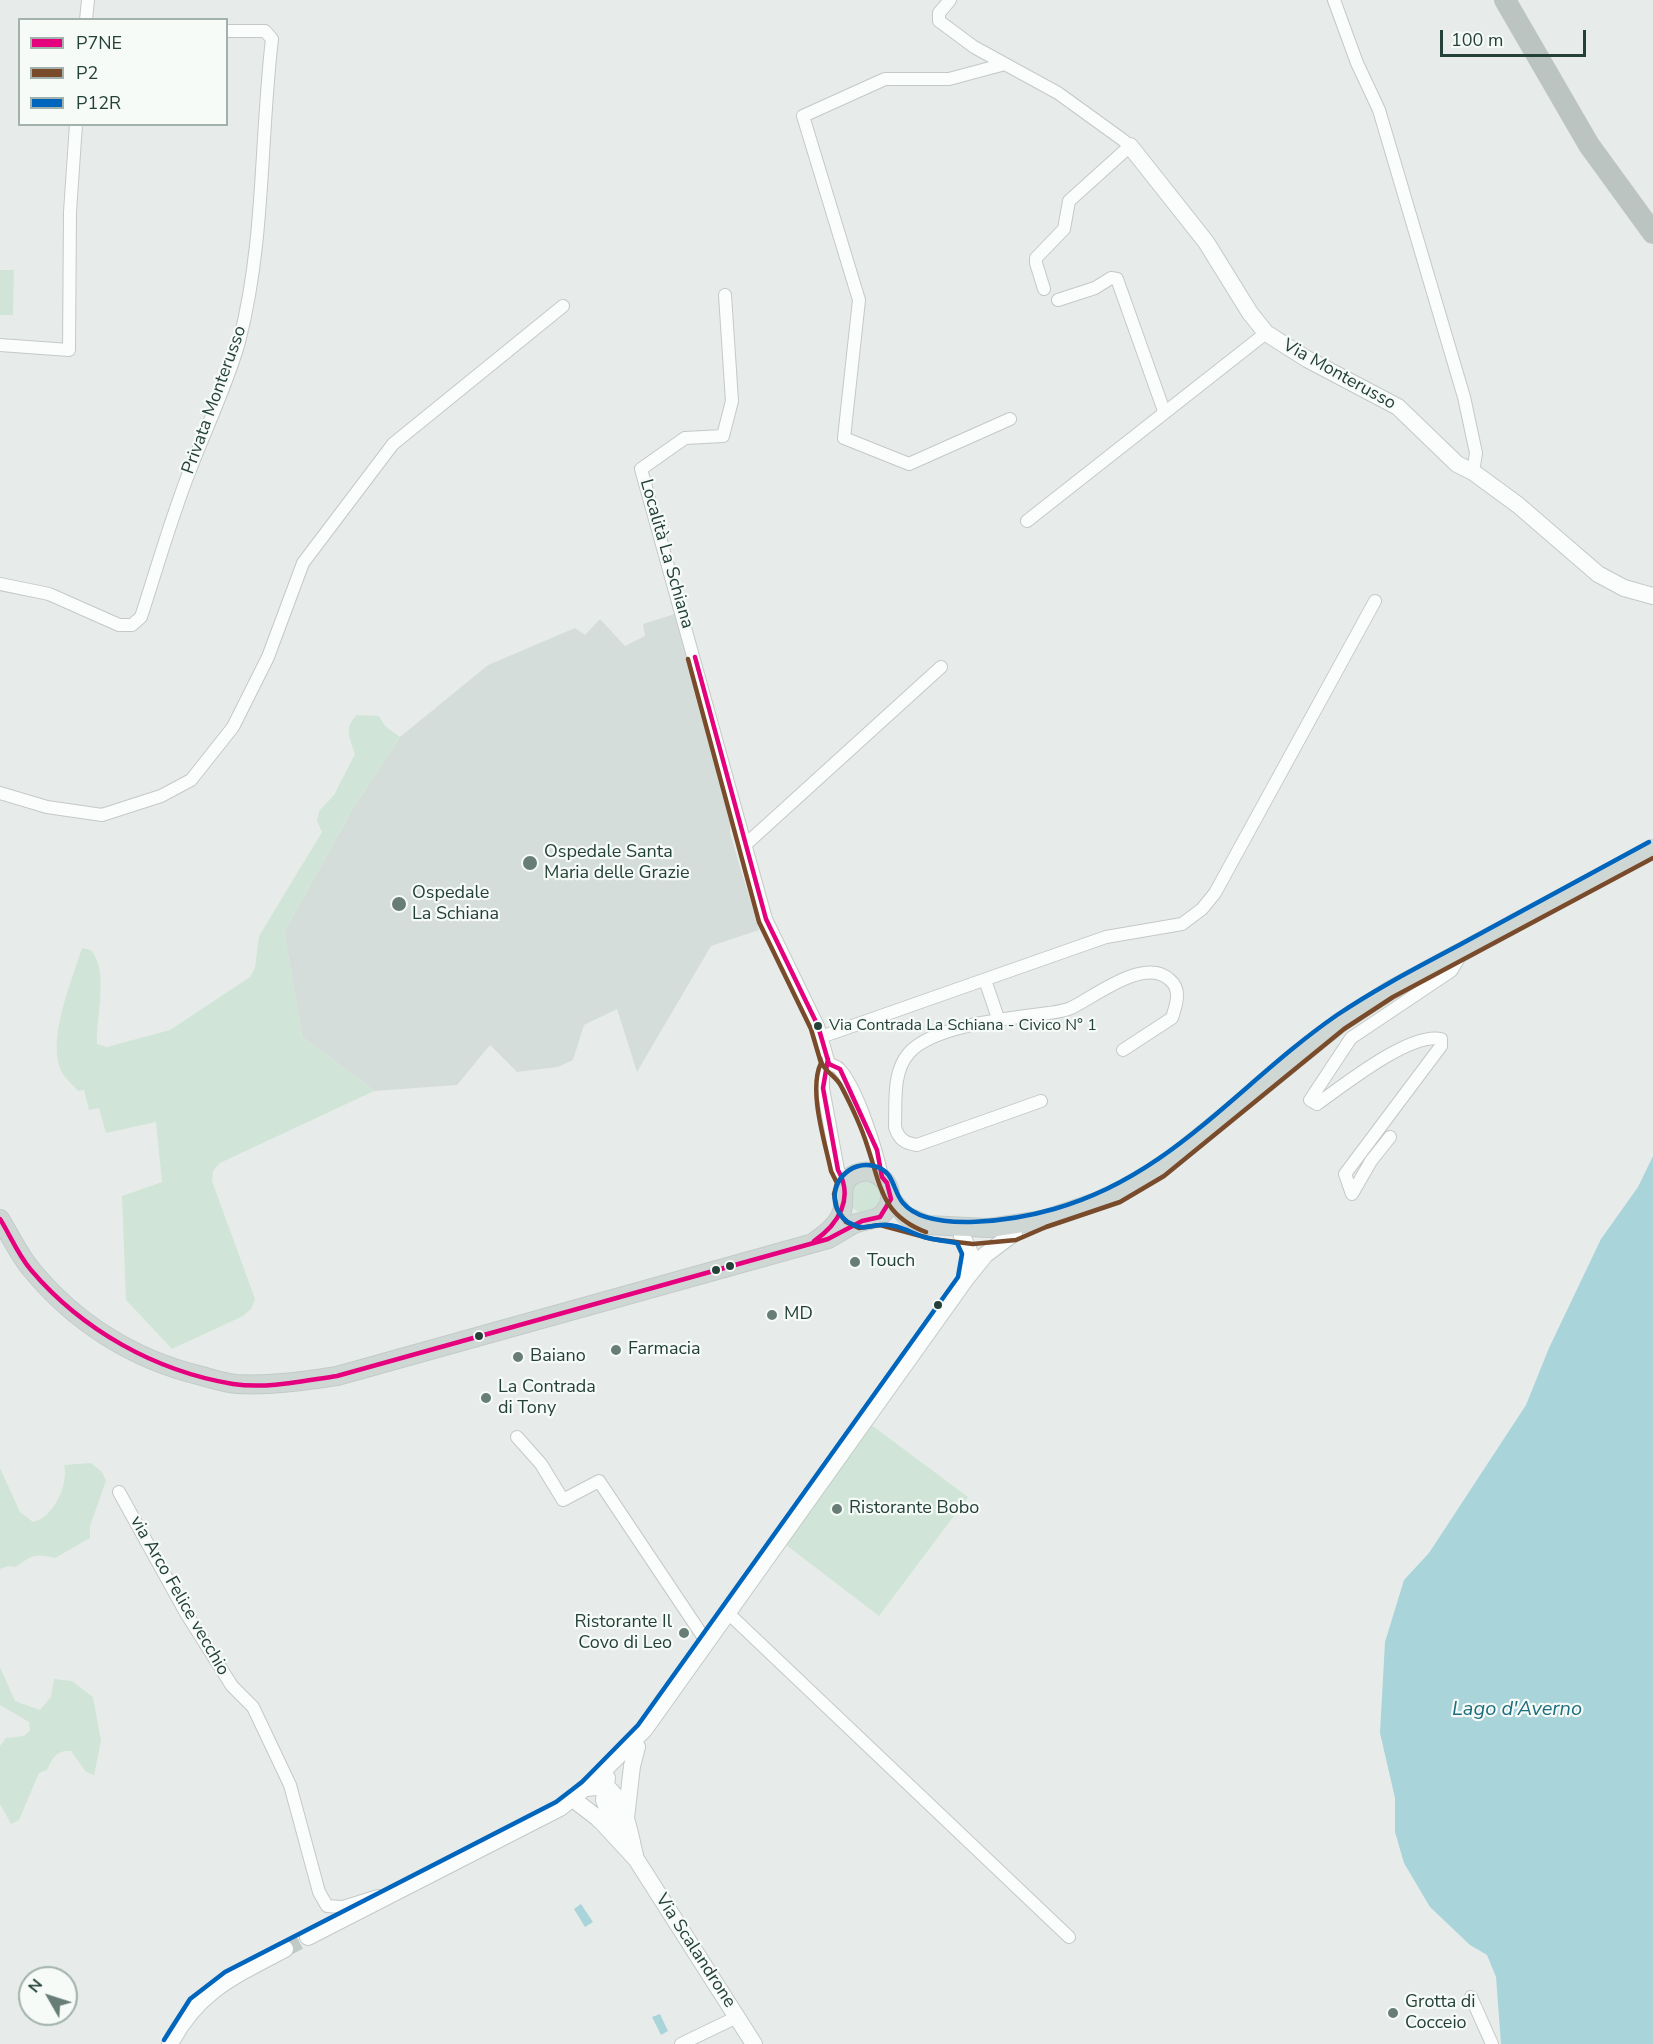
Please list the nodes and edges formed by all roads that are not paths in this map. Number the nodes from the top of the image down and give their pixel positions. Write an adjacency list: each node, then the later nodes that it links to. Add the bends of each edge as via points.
1 (88, 0): 6 (street)
2 (950, 0): 8 (street, via 939,13 939,21)
3 (1334, 0): 21 (street, via 1379,110 1438,309 1476,453)
4 (1505, 0): 12 (highway, via 1589,145)
5 (1522, 0): 11 (highway, via 1571,92)
6 (86, 18)
7 (228, 31): 23 (street, Privata Monterusso, via 265,32 272,39 265,94 261,212 253,273 238,344 181,494 141,617 132,625 119,625 50,594)
8 (1005, 64): 10 (street, via 1058,93); 20 (street, via 949,80 885,79 803,116 859,300 844,438 909,464)
9 (76, 126): 18 (street, via 70,212 69,350)
10 (1130, 146): 13 (street, via 1069,201 1064,229 1036,258); 17 (street, Via Monterusso, via 1206,242)
11 (1653, 213)
12 (1653, 233)
13 (1044, 289)
14 (725, 295): 28 (street, Località La Schiana, via 732,400 723,436 685,438 641,469)
15 (1058, 300): 19 (street, via 1117,279)
16 (563, 306): 27 (street, via 393,444 303,563 268,657 233,727 191,780 161,796 102,815 47,807)
17 (1266, 333): 19 (street); 21 (street, Via Monterusso, via 1398,407 1457,464)
18 (0, 345)
19 (1164, 411): 22 (street)
20 (1010, 419)
21 (1473, 472): 24 (street, Via Monterusso, via 1598,574 1624,588)
22 (1027, 520)
23 (0, 584)
24 (1653, 596)
25 (1375, 601): 31 (street, via 1215,893 1202,909 1182,924 1106,937)
26 (941, 667): 28 (street)
27 (0, 793)
28 (745, 845): 33 (street, Località La Schiana, via 766,919)
29 (1653, 849): 30 (main road)
30 (1463, 951): 37 (street, via 1451,971 1351,1038 1310,1100 1317,1104 1379,1060 1429,1036 1441,1039 1438,1052 1344,1174 1352,1194); 44 (main road, via 1340,1023 1139,1184 1089,1206)
31 (985, 980): 32 (street); 33 (street)
32 (999, 1021): 34 (street, via 1068,1010 1141,973 1155,971 1165,975 1173,982 1178,998 1172,1018); 36 (street, via 944,1033 910,1051 899,1067 894,1128 897,1136 905,1143 917,1145)
33 (821, 1037): 35 (street, Località La Schiana)
34 (1123, 1050)
35 (829, 1064): 38 (street, Località La Schiana, via 840,1069 849,1086 877,1150); 39 (street, Località La Schiana, via 823,1088 838,1170)
36 (1041, 1101)
37 (1390, 1137)
38 (882, 1177): 39 (main road, via 862,1172); 40 (main road)
39 (846, 1182): 41 (main road, via 841,1194)
40 (891, 1199): 43 (main road); 45 (main road, via 906,1216 927,1225)
41 (843, 1206): 43 (main road, via 851,1216); 46 (main road, via 836,1223)
42 (0, 1219): 46 (main road, via 29,1268 92,1327 133,1352 177,1370 234,1384 280,1385 337,1376)
43 (879, 1219): 45 (main road, via 933,1232); 46 (main road, via 828,1239)
44 (1043, 1220): 45 (main road); 45 (main road, via 1014,1233)
45 (980, 1237): 47 (street); 47 (street, via 970,1253)
46 (815, 1240)
47 (965, 1280): 50 (street)
48 (518, 1437): 51 (street, via 541,1464 563,1500 599,1481)
49 (119, 1492): 61 (street, via Arco Felice vecchio, via 186,1613 232,1686 253,1707 290,1785 319,1892 327,1906 343,1907 375,1895)
50 (727, 1611): 51 (street); 63 (street)
51 (706, 1641): 52 (street)
52 (644, 1730): 53 (street); 54 (street)
53 (638, 1748): 55 (street); 59 (street)
54 (618, 1759): 55 (street); 56 (street)
55 (605, 1786): 56 (street); 57 (street); 59 (street, via 616,1795)
56 (587, 1788): 58 (street)
57 (578, 1803): 58 (street); 59 (street)
58 (560, 1808): 61 (street)
59 (612, 1821): 60 (street); 60 (street, via 622,1843)
60 (636, 1859): 66 (street, Via Scalandrone)
61 (384, 1898): 62 (street)
62 (308, 1937)
63 (1069, 1937)
64 (285, 1949): 67 (street, via 229,1978 196,2004)
65 (1471, 1997): 70 (street)
66 (737, 2017): 68 (street); 69 (street, Via Scalandrone)
67 (170, 2044)
68 (681, 2044)
69 (754, 2044)
70 (1492, 2044)

